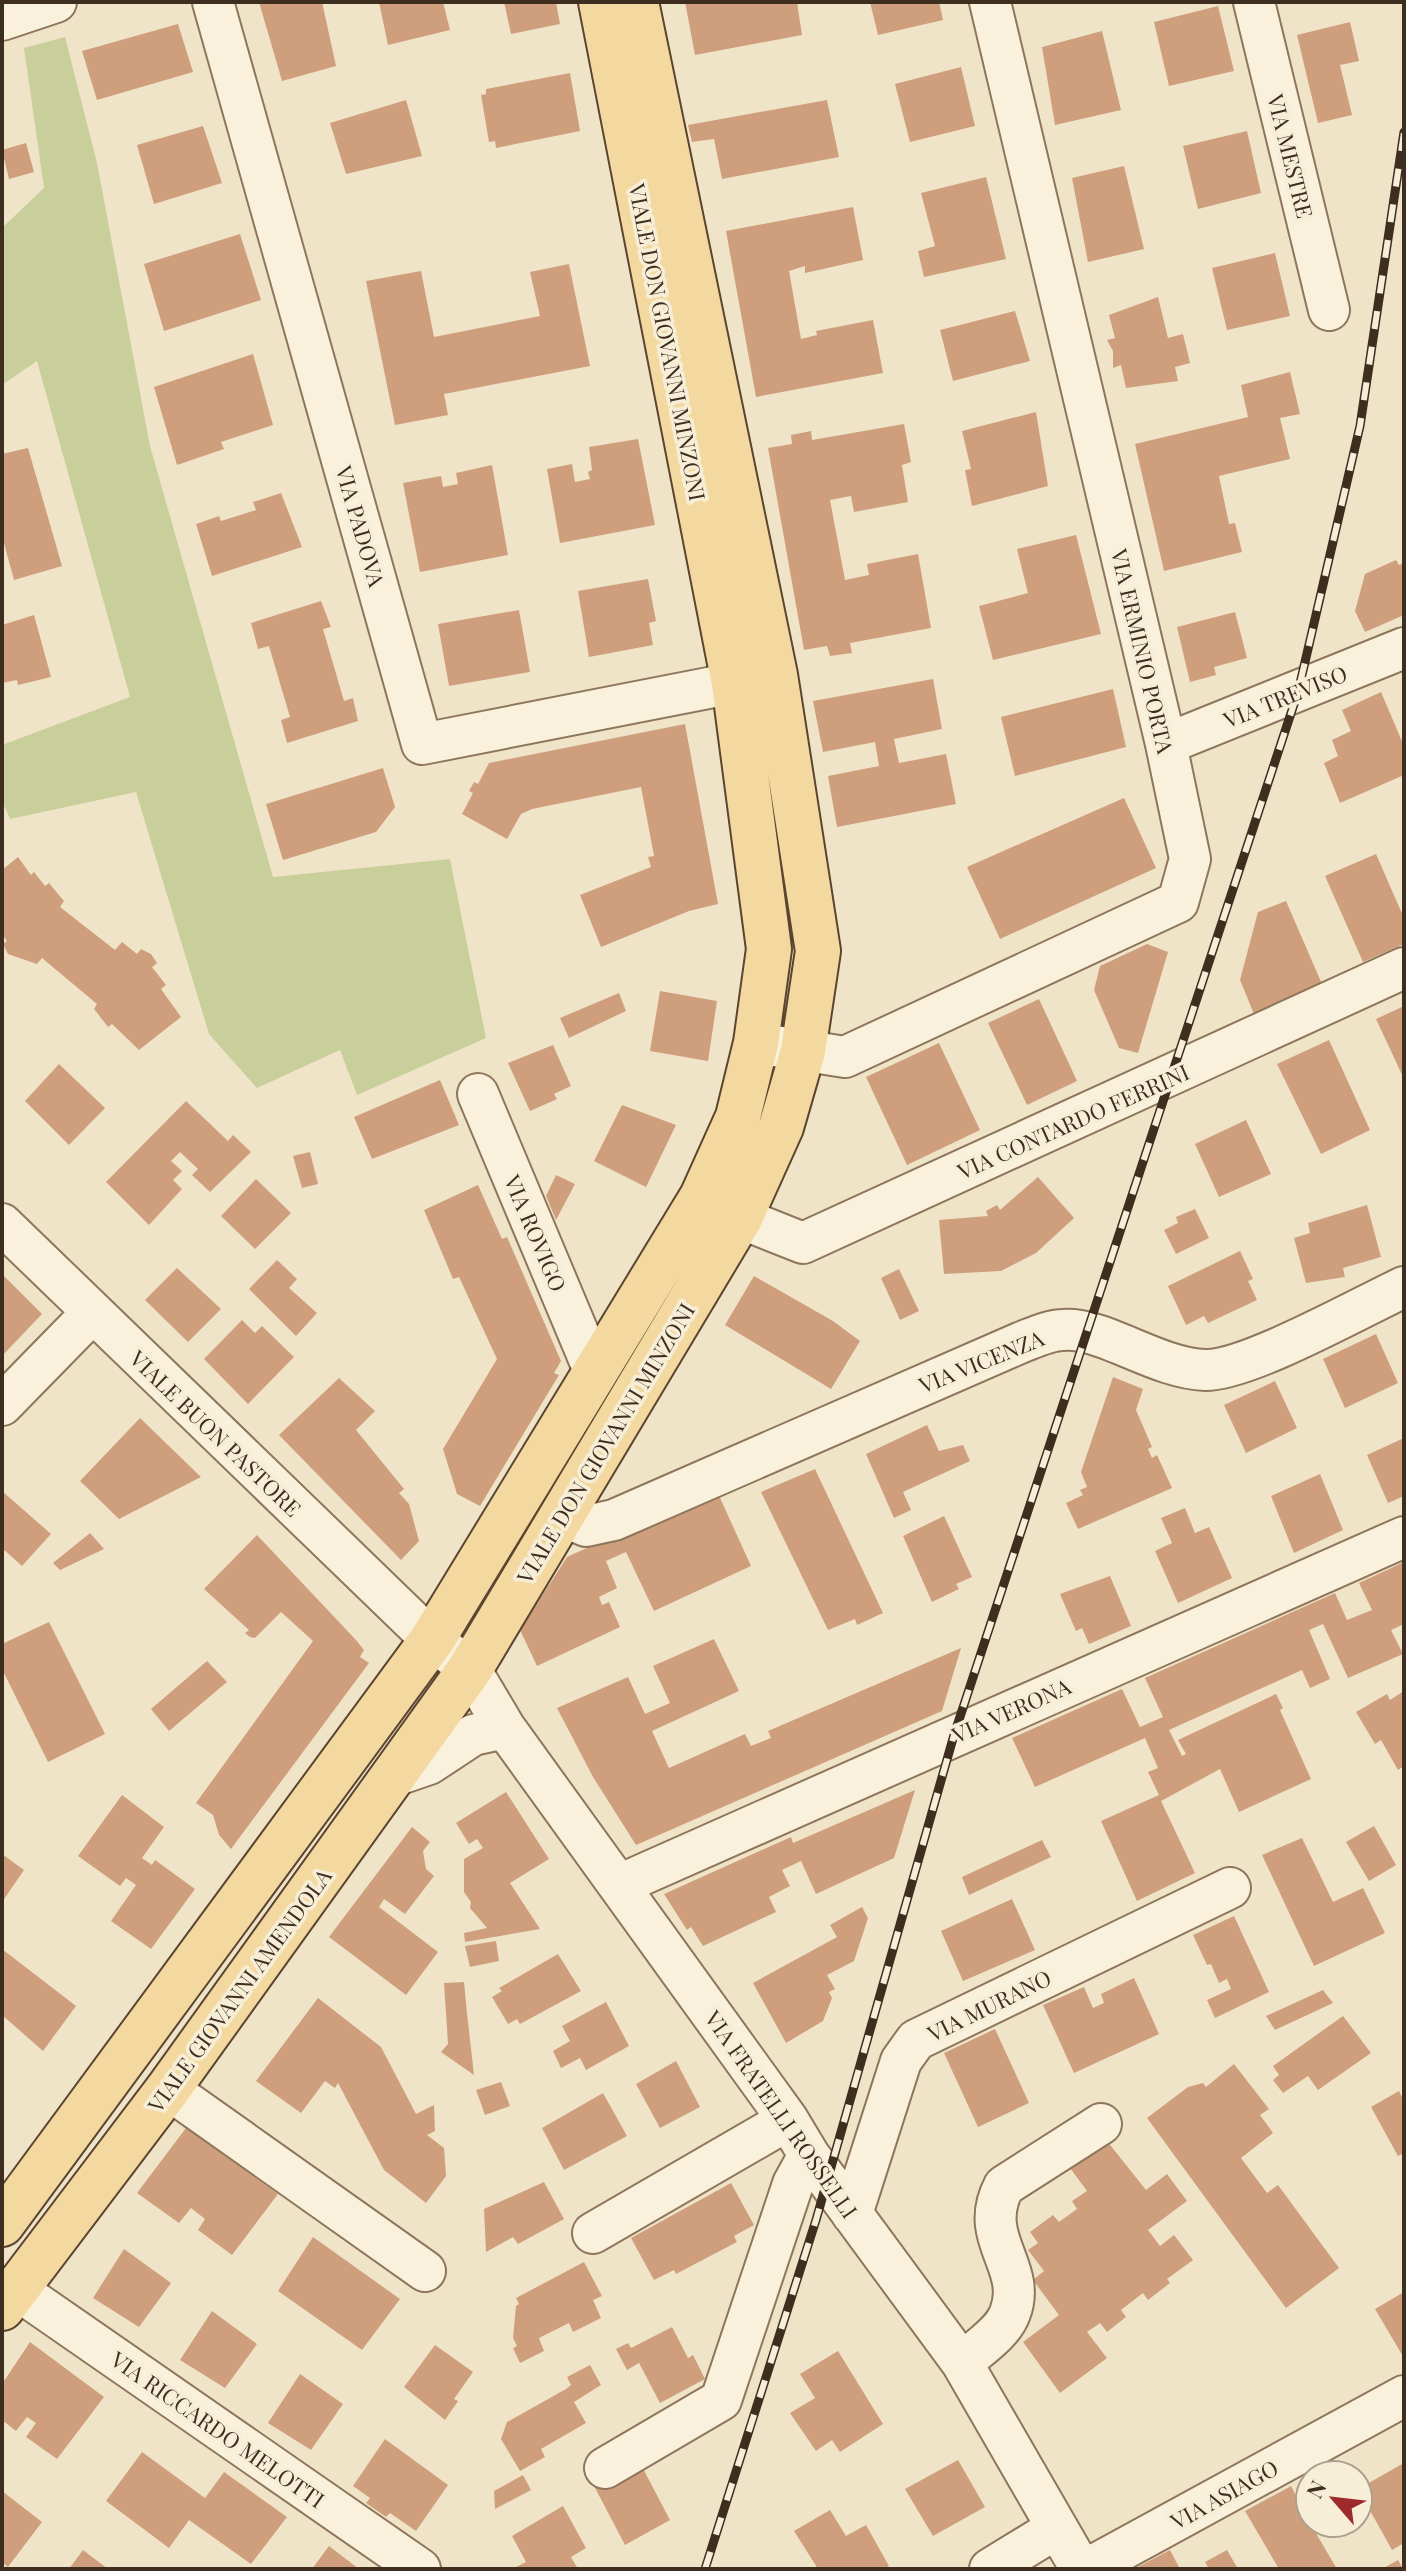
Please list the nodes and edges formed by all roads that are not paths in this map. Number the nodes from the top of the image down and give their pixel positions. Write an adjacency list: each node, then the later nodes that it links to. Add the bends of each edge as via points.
1 (56, 2): 7 (street)
2 (213, 2): 10 (street, VIA PADOVA, via 422,744)
3 (601, 2): 10 (main road, VIALE DON GIOVANNI MINZONI)
4 (636, 2): 10 (main road, VIALE DON GIOVANNI MINZONI)
5 (990, 2): 11 (street, VIA ERMINIO PORTA)
6 (1254, 2): 8 (street, VIA MESTRE)
7 (2, 20)
8 (1329, 310)
9 (1404, 648): 11 (street, VIA TREVISO)
10 (754, 679): 13 (main road, VIALE DON GIOVANNI MINZONI, via 769,949); 14 (main road, VIALE DON GIOVANNI MINZONI, via 818,951)
11 (1166, 744): 14 (street, VIA ERMINIO PORTA, via 1190,859 1178,902 845,1057)
12 (1404, 968): 17 (street, VIA CONTARDO FERRINI, via 803,1243)
13 (756, 1043): 14 (street); 16 (main road, VIALE DON GIOVANNI MINZONI, via 738,1117)
14 (803, 1051): 17 (main road, VIALE DON GIOVANNI MINZONI, via 781,1127)
15 (478, 1094): 21 (street, VIA ROVIGO)
16 (702, 1197): 17 (street); 21 (main road, VIALE DON GIOVANNI MINZONI)
17 (740, 1218): 23 (main road, VIALE DON GIOVANNI MINZONI)
18 (2, 1224): 20 (street, VIALE BUON PASTORE)
19 (1404, 1287): 23 (street, VIA VICENZA, via 1246,1361 1209,1370 1168,1364 1088,1333 1060,1330 614,1520 586,1526)
20 (91, 1314): 22 (street); 25 (street, VIALE BUON PASTORE)
21 (595, 1373): 25 (main road, VIALE DON GIOVANNI MINZONI)
22 (2, 1405)
23 (563, 1516): 26 (main road, VIALE DON GIOVANNI MINZONI)
24 (1404, 1537): 29 (street, VIA VERONA)
25 (432, 1640): 26 (street, VIALE BUON PASTORE); 36 (main road)
26 (470, 1669): 27 (street, VIA FRATELLI ROSSELLI); 28 (main road, VIALE GIOVANNI AMENDOLA)
27 (505, 1728): 28 (street, via 473,1735 429,1764); 29 (street, VIA FRATELLI ROSSELLI)
28 (394, 1776): 31 (main road, VIALE GIOVANNI AMENDOLA)
29 (619, 1885): 32 (street, VIA FRATELLI ROSSELLI)
30 (1230, 1888): 35 (street, VIA MURANO, via 916,2040 901,2061)
31 (168, 2089): 38 (street); 39 (main road, VIALE GIOVANNI AMENDOLA)
32 (788, 2120): 34 (street, VIA FRATELLI ROSSELLI); 37 (street)
33 (1101, 2124): 40 (street, via 1004,2186 993,2221 1014,2290 1010,2314)
34 (809, 2155): 35 (street, VIA FRATELLI ROSSELLI); 42 (street, via 793,2184 721,2400)
35 (852, 2214): 40 (street, VIA FRATELLI ROSSELLI)
36 (2, 2224)
37 (593, 2233)
38 (425, 2271)
39 (9, 2298): 44 (street, VIA RICCARDO MELOTTI)
40 (962, 2363): 43 (street, VIA FRATELLI ROSSELLI)
41 (1404, 2396): 46 (street, VIA ASIAGO)
42 (605, 2468)
43 (1057, 2528): 45 (street); 46 (street, VIA FRATELLI ROSSELLI)
44 (420, 2569)
45 (990, 2569)
46 (1084, 2569)

